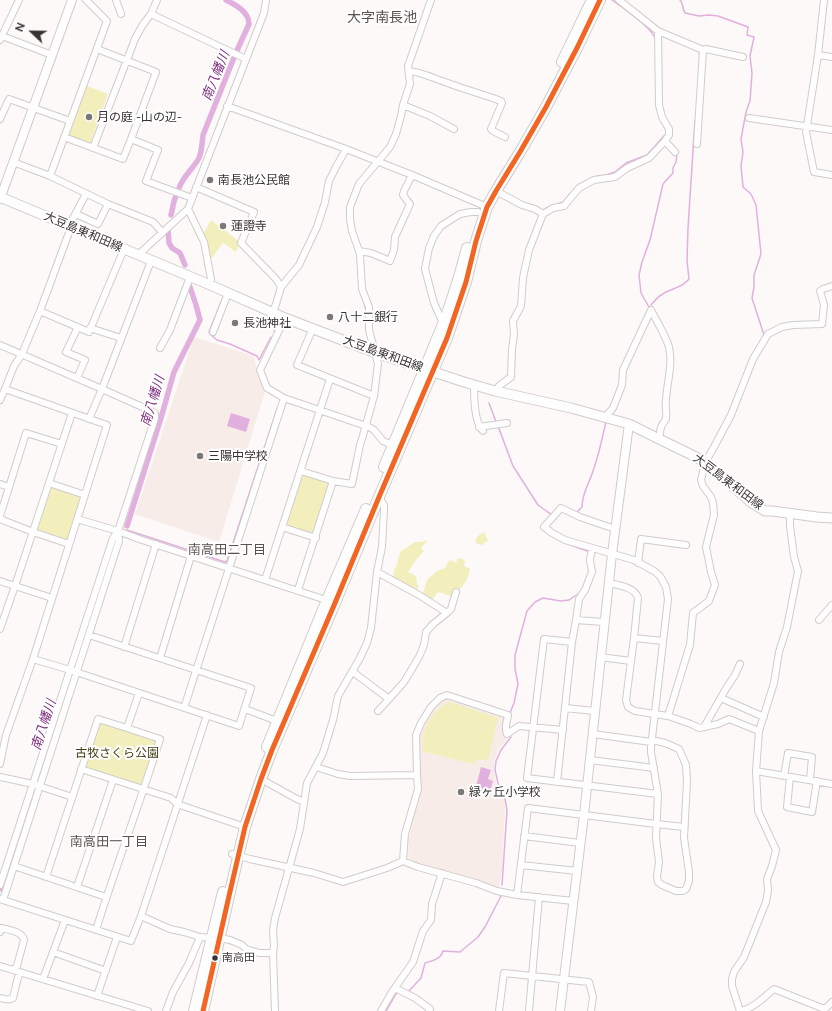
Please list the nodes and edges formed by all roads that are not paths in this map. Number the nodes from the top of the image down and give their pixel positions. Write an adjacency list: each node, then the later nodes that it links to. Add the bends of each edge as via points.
1 (19, 0): 15 (street)
2 (72, 0): 18 (street)
3 (86, 0): 16 (street, via 107,21)
4 (116, 0): 12 (street)
5 (157, 0): 13 (street)
6 (266, 0): 22 (street, via 264,13)
7 (431, 0): 24 (street, via 408,66)
8 (592, 0): 53 (main road, via 541,105 490,186)
9 (600, 0): 48 (main road, via 546,107)
10 (619, 0): 14 (street)
11 (824, 0): 19 (street)
12 (121, 14)
13 (151, 14): 22 (street); 23 (street, via 135,39)
14 (658, 30): 17 (street); 37 (street, via 659,105 669,129)
15 (1, 38): 18 (street)
16 (97, 49): 23 (street); 30 (street)
17 (703, 50): 20 (street); 38 (street)
18 (52, 55): 27 (street)
19 (818, 56): 21 (street); 31 (street)
20 (743, 57)
21 (832, 57)
22 (246, 59): 26 (street)
23 (126, 61): 36 (street, via 156,72); 39 (street)
24 (409, 71): 25 (street, via 410,84); 35 (street, via 501,101 491,129)
25 (403, 105): 32 (street); 42 (street, via 390,147)
26 (228, 106): 40 (street); 47 (street)
27 (33, 108): 29 (street, via 9,99); 30 (street); 43 (street)
28 (748, 118): 31 (street)
29 (0, 119)
30 (70, 122): 34 (street)
31 (807, 126): 33 (street); 45 (street, via 814,172)
32 (454, 129)
33 (832, 130)
34 (64, 137): 39 (street); 46 (street)
35 (505, 137)
36 (131, 139): 39 (street, via 123,159); 51 (street, via 158,150 146,181)
37 (665, 141): 41 (street); 56 (street, via 649,158 626,168 615,177 594,180 580,188 564,206 553,208)
38 (697, 144)
39 (93, 148)
40 (346, 149): 42 (street); 66 (street, via 329,181 317,227 299,265)
41 (676, 152)
42 (377, 161): 44 (street); 60 (street, via 359,184 350,207 352,231)
43 (13, 162): 46 (street); 50 (street)
44 (412, 175): 53 (street); 60 (street, via 403,195 410,204 395,237 390,261)
45 (832, 175)
46 (50, 176): 49 (street)
47 (196, 187): 51 (street); 66 (street, via 254,212 241,243)
48 (496, 190): 53 (main road); 56 (street)
49 (86, 194): 52 (street); 55 (street)
50 (0, 198): 57 (main road, 大豆島東和田線)
51 (192, 198): 54 (street)
52 (108, 204): 55 (street, via 98,224); 58 (street, via 153,222)
53 (482, 208): 71 (main road); 71 (street, via 460,214 441,226 429,248 425,269 434,304); 81 (main road, via 466,282 455,317 447,338)
54 (188, 209): 58 (street); 64 (street, via 204,242 211,279)
55 (76, 214): 57 (street)
56 (543, 214): 87 (street, via 529,250 521,306 513,320 511,377)
57 (70, 227): 59 (main road, 大豆島東和田線); 68 (street)
58 (162, 232): 61 (street)
59 (124, 249): 61 (main road, 大豆島東和田線); 73 (street)
60 (359, 251): 79 (street, via 362,289 369,307 369,330)
61 (138, 255): 62 (main road, 大豆島東和田線)
62 (151, 261): 63 (main road, 大豆島東和田線); 76 (street)
63 (190, 277): 64 (main road, 大豆島東和田線); 78 (street, via 170,330)
64 (208, 284): 67 (main road, 大豆島東和田線)
65 (832, 286): 101 (street, via 820,291 824,305 822,324 782,327 768,334 753,359 731,415)
66 (281, 287): 69 (street)
67 (228, 293): 69 (main road, 大豆島東和田線); 75 (street)
68 (40, 311): 72 (street); 80 (street)
69 (273, 312): 70 (main road, 大豆島東和田線)
70 (285, 318): 74 (main road, 大豆島東和田線); 89 (street, via 260,370 267,388)
71 (443, 323): 81 (main road)
72 (78, 327): 73 (street, via 89,332); 82 (street, via 66,352 85,360)
73 (90, 328): 76 (street)
74 (313, 328): 79 (main road, 大豆島東和田線); 83 (street, via 297,365)
75 (213, 332)
76 (121, 338): 85 (street)
77 (0, 345): 80 (street)
78 (160, 348)
79 (376, 353): 81 (main road, 大豆島東和田線); 88 (street, via 378,364)
80 (22, 354): 82 (street); 86 (street)
81 (428, 371): 84 (main road, 大豆島東和田線); 100 (main road); 108 (main road)
82 (77, 378): 85 (street)
83 (330, 379): 88 (street); 91 (street)
84 (474, 385): 87 (main road, 大豆島東和田線); 95 (street, via 474,398 481,429)
85 (102, 388): 94 (street); 116 (street, via 155,413)
86 (5, 389): 90 (street); 92 (street)
87 (495, 391): 93 (main road, 大豆島東和田線)
88 (374, 396): 97 (street)
89 (284, 398): 91 (street); 126 (street)
90 (0, 400)
91 (320, 410): 97 (street); 102 (street)
92 (72, 413): 94 (street); 99 (street)
93 (605, 417): 96 (main road, 大豆島東和田線); 98 (street, via 613,408 622,385 623,370 651,310 663,332 671,360 665,402 666,418)
94 (89, 419): 107 (street, via 107,425)
95 (506, 423)
96 (629, 424): 98 (main road, 大豆島東和田線); 115 (street)
97 (366, 426): 100 (street, via 374,430 383,441); 103 (street, via 352,484)
98 (659, 439): 101 (main road, 大豆島東和田線, via 696,456)
99 (62, 444): 104 (street); 106 (street, via 26,433)
100 (393, 445): 135 (main road)
101 (705, 463): 109 (main road, 大豆島東和田線, via 765,511); 166 (street, via 701,480 711,497 714,515 706,547 715,585 708,601 693,613 690,645)
102 (301, 471): 103 (street); 114 (street)
103 (333, 481): 118 (street)
104 (49, 483): 107 (street); 117 (street)
105 (0, 484): 106 (street)
106 (9, 487): 110 (street)
107 (85, 495): 113 (street)
108 (379, 497): 127 (street, via 384,505); 135 (main road)
109 (790, 513): 111 (main road, 大豆島東和田線); 167 (street, via 794,557 798,571 788,627 779,652 774,684)
110 (0, 516)
111 (831, 517)
112 (0, 519): 117 (street)
113 (78, 519): 116 (street); 119 (street)
114 (282, 527): 118 (street); 128 (street)
115 (616, 529): 122 (street, via 561,508 544,526 565,540); 123 (street)
116 (118, 531): 120 (street); 142 (street, via 119,541); 152 (street, via 112,538)
117 (33, 532): 119 (street); 131 (street)
118 (316, 538): 132 (street)
119 (70, 544): 134 (street)
120 (156, 544): 124 (street); 146 (street)
121 (686, 545): 125 (street, via 641,538)
122 (592, 548): 123 (street); 138 (street, via 592,572 579,599)
123 (612, 554): 125 (street); 130 (street)
124 (191, 556): 126 (street); 148 (street)
125 (638, 563): 144 (street, via 660,576 666,588 668,599)
126 (229, 568): 128 (street); 153 (street)
127 (378, 572): 137 (street); 155 (street, via 371,628)
128 (265, 580): 132 (street)
129 (0, 581): 131 (street)
130 (608, 583): 140 (street); 143 (street, via 618,584 637,595)
131 (15, 586): 134 (street); 141 (street)
132 (298, 590): 135 (street)
133 (456, 592): 137 (street, via 451,609)
134 (52, 598): 149 (street)
135 (331, 601): 168 (main road); 186 (main road)
136 (832, 605): 139 (street)
137 (447, 613): 158 (street, via 426,632 419,657 404,682)
138 (576, 620): 140 (street); 145 (street)
139 (819, 620)
140 (604, 622): 147 (street)
141 (0, 629)
142 (88, 635): 146 (street); 154 (street)
143 (634, 638): 144 (street); 150 (street)
144 (663, 641): 164 (street)
145 (572, 642): 161 (street); 169 (street, via 544,639)
146 (124, 647): 148 (street)
147 (600, 657): 150 (street); 163 (street)
148 (160, 658): 153 (street)
149 (33, 660): 152 (street); 174 (street)
150 (632, 661): 164 (street, via 627,705 635,711)
151 (740, 664): 157 (street)
152 (70, 670): 154 (street); 190 (street)
153 (196, 670): 159 (street); 160 (street, via 251,688)
154 (77, 672): 156 (street); 193 (street)
155 (353, 672): 158 (street); 179 (street, via 338,696 323,753)
156 (139, 693): 159 (street); 171 (street)
157 (720, 698): 167 (street); 170 (street)
158 (389, 699): 162 (street)
159 (184, 708): 165 (street)
160 (245, 708): 165 (street, via 239,726); 168 (street)
161 (565, 708): 163 (street); 172 (street)
162 (378, 711)
163 (595, 711): 175 (street)
164 (654, 714): 166 (street); 176 (street)
165 (207, 715): 198 (street)
166 (668, 716): 170 (street, via 699,728)
167 (764, 717): 173 (street)
168 (277, 721): 201 (main road, via 251,788)
169 (533, 727): 172 (street); 183 (street, via 519,726 507,734 505,727 508,715 447,694 431,707 418,729); 189 (street, via 527,778)
170 (704, 727): 173 (street, via 730,719)
171 (127, 728): 181 (street, via 98,719); 194 (street, via 160,739)
172 (563, 730): 189 (street)
173 (759, 731): 182 (street)
174 (3, 734): 178 (street)
175 (593, 734): 176 (street); 177 (street)
176 (652, 741): 180 (street); 202 (street, via 665,742 679,749 686,765)
177 (590, 760): 180 (street); 191 (street)
178 (0, 764)
179 (316, 767): 183 (street, via 350,776); 197 (street, via 306,783)
180 (654, 768): 195 (street)
181 (81, 769): 187 (street); 196 (street)
182 (756, 771): 184 (street); 251 (street, via 758,811 776,850 767,879 766,902 732,980)
183 (417, 775): 206 (street, via 418,789 405,834)
184 (787, 776): 188 (street); 188 (street, via 788,753 812,757); 188 (street, via 787,808 812,812)
185 (0, 777): 190 (street)
186 (262, 779): 197 (street); 201 (main road)
187 (113, 780): 194 (street); 214 (street)
188 (813, 780): 192 (street)
189 (557, 782): 191 (street)
190 (33, 784): 193 (street); 213 (street)
191 (587, 784): 195 (street); 199 (street)
192 (832, 784)
193 (40, 786): 196 (street); 208 (street)
194 (144, 790): 198 (street, via 171,798); 216 (street)
195 (658, 794): 200 (street)
196 (72, 797): 212 (street)
197 (304, 802): 209 (street)
198 (177, 804): 201 (street); 220 (street)
199 (584, 814): 200 (street); 203 (street, via 528,808); 204 (street)
200 (656, 824): 202 (street); 202 (street, via 658,882 676,891 686,889 689,880)
201 (243, 827): 205 (main road)
202 (684, 827)
203 (524, 836): 204 (street); 207 (street)
204 (580, 843): 210 (street)
205 (236, 855): 209 (street); 226 (main road)
206 (403, 861): 209 (street, via 343,882); 211 (street)
207 (521, 865): 210 (street); 215 (street)
208 (14, 866): 212 (street); 218 (street)
209 (290, 868): 228 (street, via 275,918)
210 (577, 871): 219 (street)
211 (442, 873): 215 (street); 236 (street, via 432,904 431,920 423,931 413,962)
212 (46, 877): 214 (street)
213 (0, 885)
214 (77, 887): 216 (street)
215 (517, 895): 217 (street)
216 (106, 896): 222 (street)
217 (539, 898): 219 (street); 233 (street)
218 (2, 900): 221 (street)
219 (573, 901): 235 (street)
220 (141, 916): 224 (street, via 131,941); 225 (street, via 170,929)
221 (65, 920): 222 (street); 227 (street)
222 (96, 930): 224 (street)
223 (0, 932): 230 (street, via 1,928 23,936 17,966)
224 (117, 936): 231 (street)
225 (200, 937): 226 (street); 241 (street)
226 (216, 938): 228 (street, via 230,940 259,953); 242 (main road); 243 (main road)
227 (53, 952): 231 (street); 234 (street)
228 (272, 953): 244 (street)
229 (0, 966): 230 (street)
230 (13, 970): 232 (street)
231 (106, 971): 237 (street)
232 (20, 972): 234 (street); 238 (street, via 12,1000)
233 (533, 976): 235 (street); 247 (street, via 504,973); 248 (street)
234 (43, 979): 237 (street)
235 (563, 979): 249 (street); 250 (street, via 589,982 593,997)
236 (395, 988): 245 (street); 246 (street, via 415,998 430,1009)
237 (97, 996): 240 (street)
238 (0, 998)
239 (832, 1002): 251 (street, via 826,1008 822,1008 774,989 754,1006)
240 (148, 1011)
241 (166, 1011)
242 (194, 1011)
243 (203, 1011)
244 (275, 1011)
245 (381, 1011)
246 (429, 1011)
247 (499, 1011)
248 (529, 1011)
249 (560, 1011)
250 (591, 1011)
251 (741, 1011)

